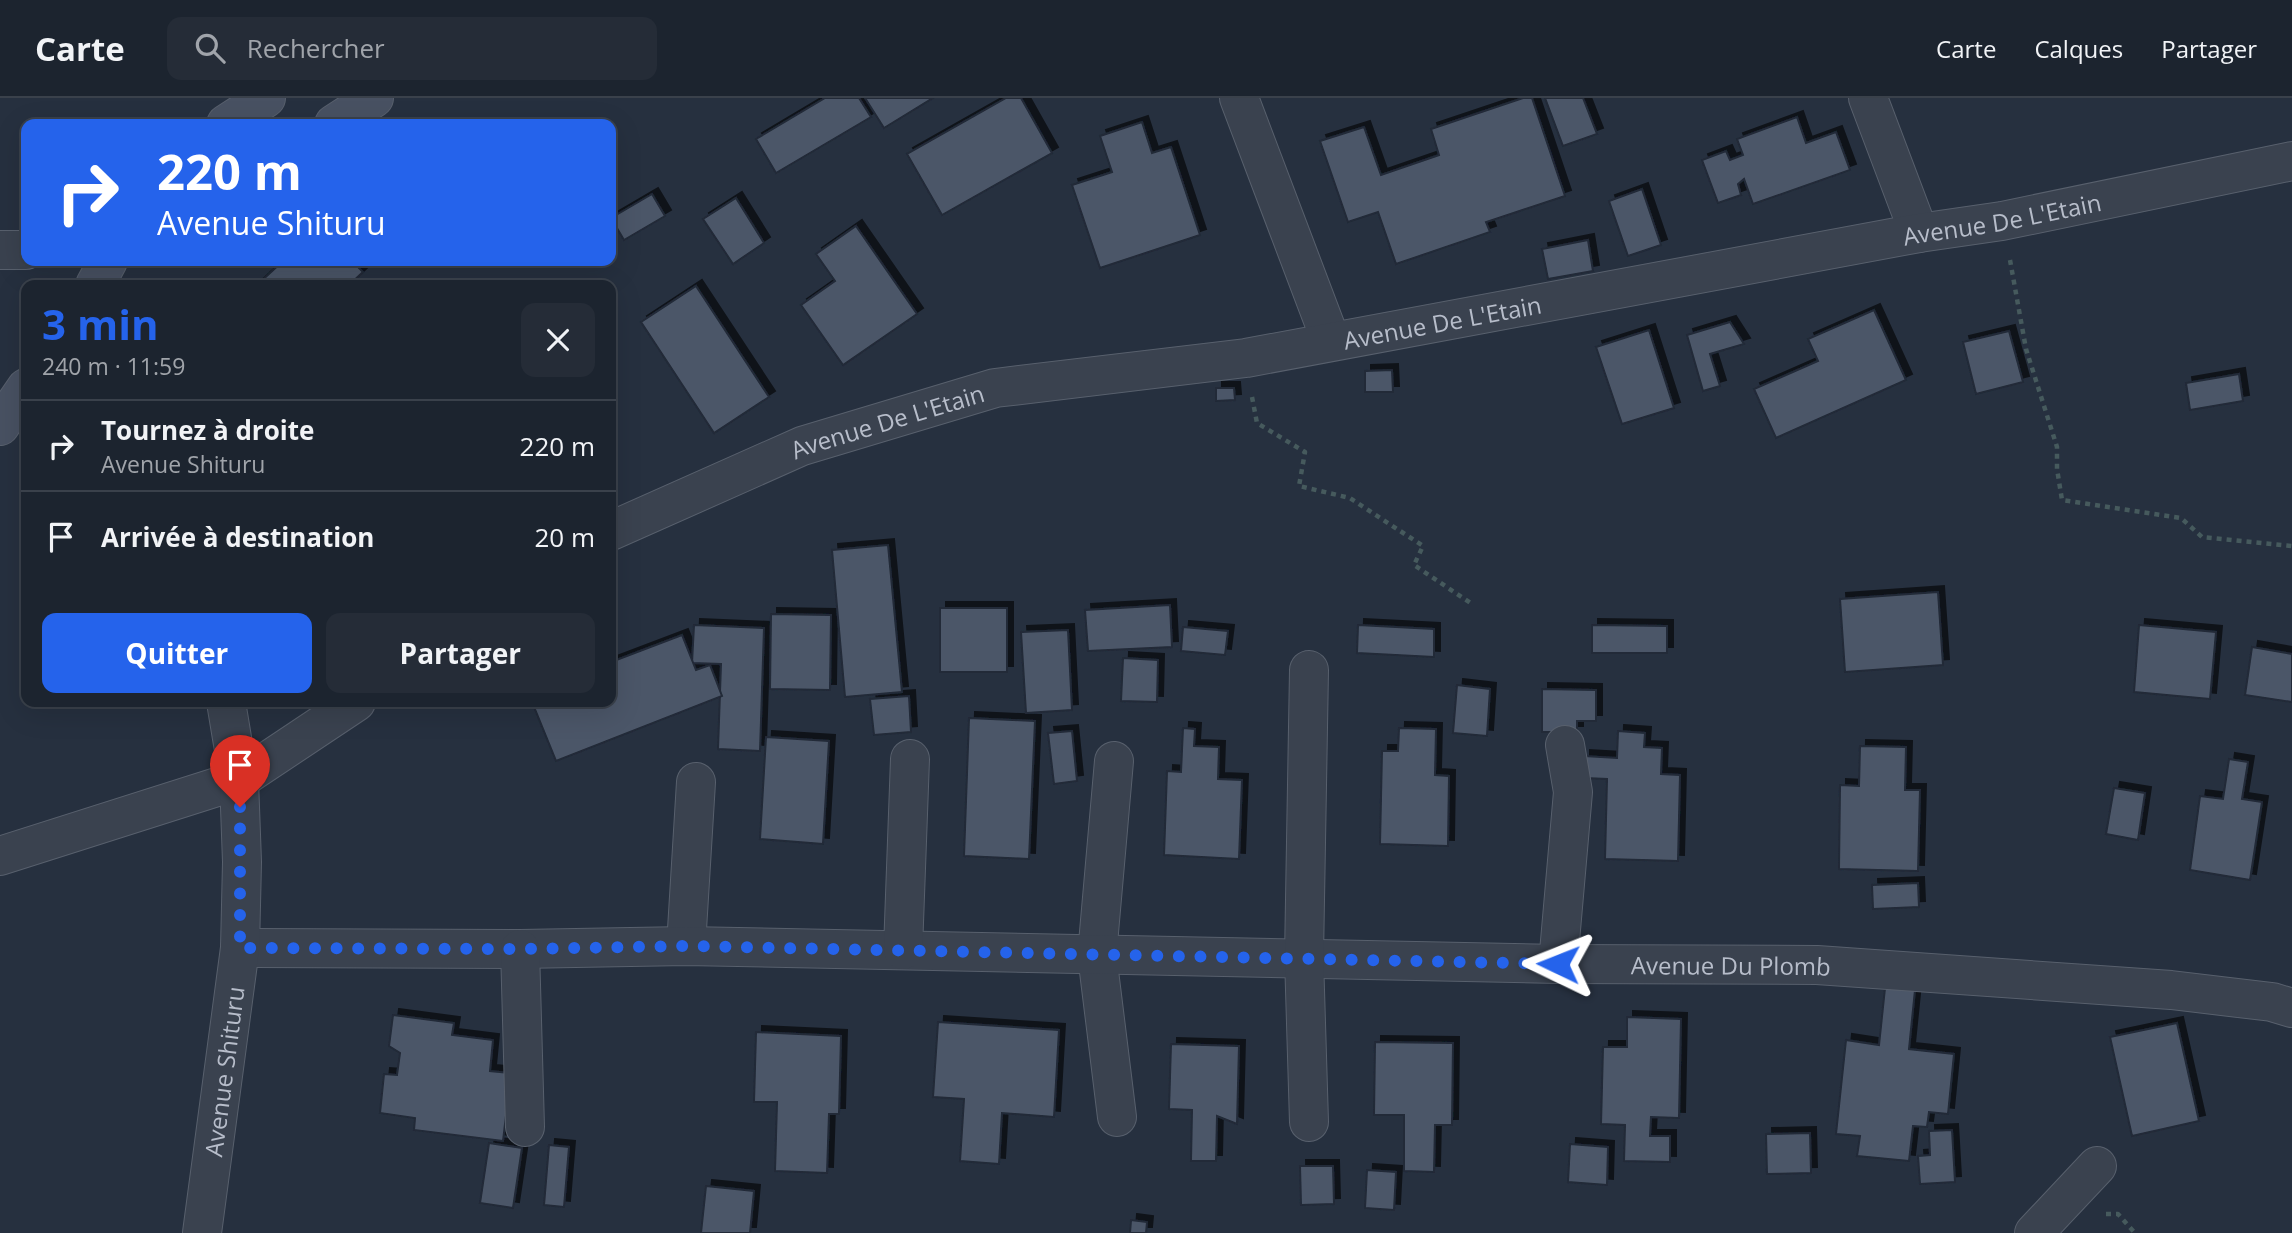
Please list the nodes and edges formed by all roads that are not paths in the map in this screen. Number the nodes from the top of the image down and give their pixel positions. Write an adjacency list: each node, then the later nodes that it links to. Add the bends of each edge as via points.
1 (266, 98): 4 (street)
2 (1239, 98): 9 (street)
3 (1868, 98): 6 (street)
4 (234, 119)
5 (2292, 161): 6 (street, Avenue De L'Etain)
6 (1919, 233): 9 (street, Avenue De L'Etain)
7 (0, 250): 8 (street)
8 (21, 250)
9 (1331, 341): 12 (street, Avenue De L'Etain, via 1246,358 995,388 802,446)
10 (21, 395): 11 (street)
11 (0, 426)
12 (616, 529)
13 (1309, 670): 27 (street)
14 (227, 707): 19 (street, Avenue Shituru)
15 (348, 707): 19 (street)
16 (1565, 745): 28 (street, via 1573,792)
17 (910, 759): 25 (street)
18 (1114, 761): 26 (street)
19 (239, 780): 21 (street); 23 (street, Avenue Shituru)
20 (696, 782): 22 (street)
21 (0, 856)
22 (686, 946): 24 (street, Avenue Du Plomb); 25 (street, Avenue Du Plomb)
23 (240, 948): 24 (street, Avenue Du Plomb); 34 (street, Avenue Shituru)
24 (520, 949): 32 (street)
25 (903, 950): 26 (street, Avenue Du Plomb)
26 (1097, 954): 27 (street, Avenue Du Plomb); 30 (street)
27 (1304, 957): 28 (street, Avenue Du Plomb); 31 (street)
28 (1558, 964): 29 (street, Avenue Du Plomb, via 1817,965 2171,990)
29 (2292, 1008)
30 (1117, 1118)
31 (1308, 1122)
32 (525, 1127)
33 (2097, 1166): 35 (street)
34 (202, 1233)
35 (2034, 1233)

